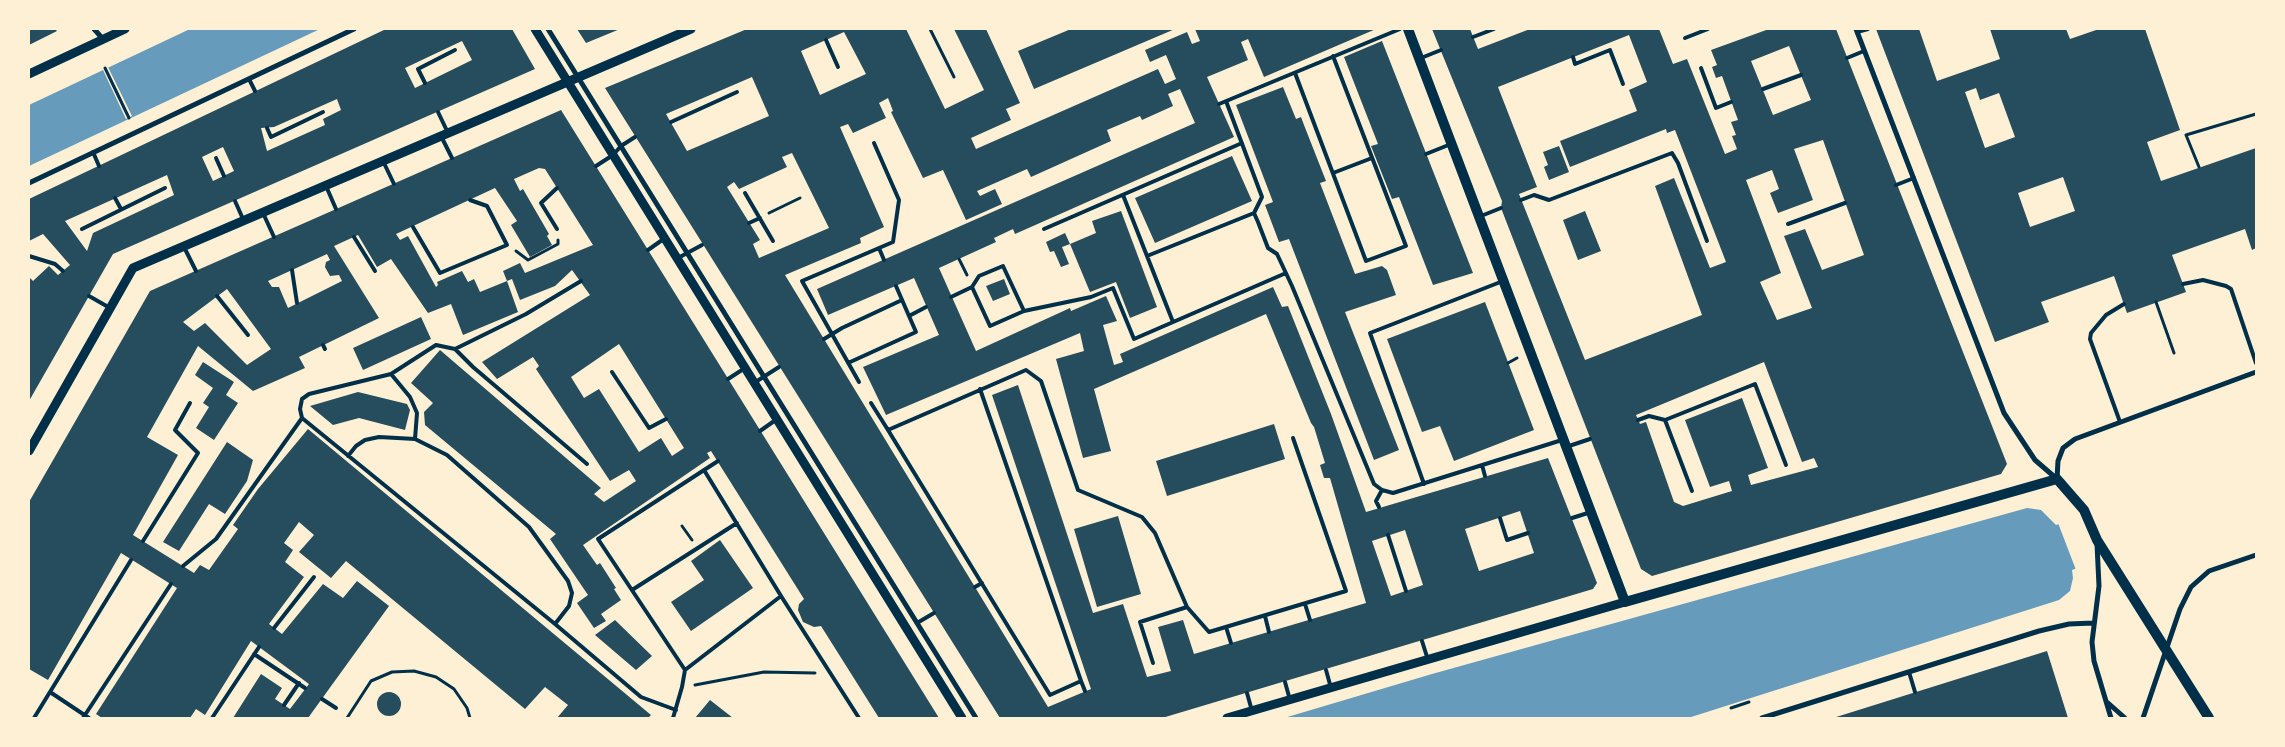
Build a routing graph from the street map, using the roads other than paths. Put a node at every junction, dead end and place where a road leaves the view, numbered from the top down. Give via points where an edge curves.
1 (94, 29) edge
2 (125, 29) edge
3 (354, 29) edge
4 (535, 29) edge
5 (548, 29) edge
6 (691, 29) edge
7 (1400, 29) edge
8 (1408, 29) edge
9 (1494, 29) edge
10 (1708, 29) edge
11 (1868, 29) edge
12 (1856, 31) edge
13 (1474, 37) dead end
14 (1686, 38) dead end
15 (103, 39) junction
16 (826, 40) dead end
17 (455, 50) dead end
18 (1441, 50) dead end
19 (1864, 51) junction
20 (1334, 56) junction
21 (1573, 57) dead end
22 (1847, 58) dead end
23 (1419, 59) junction
24 (838, 67) dead end
25 (1701, 68) dead end
26 (1295, 72) junction
27 (29, 74) edge
28 (1801, 75) dead end
29 (578, 77) junction
30 (249, 79) junction
31 (568, 82) junction
32 (425, 83) dead end
33 (1623, 84) dead end
34 (1763, 89) dead end
35 (255, 91) dead end
36 (736, 92) dead end
37 (1226, 101) junction
38 (1731, 102) dead end
39 (1219, 104) dead end
40 (323, 112) dead end
41 (438, 112) dead end
42 (670, 122) dead end
43 (267, 128) dead end
44 (444, 135) junction
45 (635, 137) dead end
46 (874, 143) dead end
47 (1242, 143) junction
48 (1452, 144) junction
49 (621, 146) junction
50 (93, 152) junction
51 (1426, 154) dead end
52 (613, 155) junction
53 (216, 158) dead end
54 (452, 158) dead end
55 (1372, 158) junction
56 (383, 161) junction
57 (99, 166) dead end
58 (596, 166) dead end
59 (1333, 173) junction
60 (224, 176) dead end
61 (1914, 178) junction
62 (29, 183) edge
63 (394, 184) dead end
64 (1896, 185) dead end
65 (326, 186) junction
66 (165, 188) dead end
67 (557, 188) dead end
68 (745, 193) dead end
69 (1123, 195) junction
70 (116, 198) dead end
71 (470, 200) dead end
72 (1521, 200) dead end
73 (235, 201) dead end
74 (1845, 204) dead end
75 (1501, 208) dead end
76 (121, 209) junction
77 (336, 209) dead end
78 (1254, 212) junction
79 (263, 213) junction
80 (1479, 217) junction
81 (760, 218) junction
82 (244, 221) junction
83 (749, 223) dead end
84 (1788, 224) dead end
85 (413, 226) dead end
86 (82, 229) dead end
87 (557, 229) road end
88 (1044, 229) dead end
89 (274, 237) dead end
90 (354, 238) dead end
91 (665, 238) junction
92 (773, 241) dead end
93 (1707, 241) dead end
94 (702, 244) dead end
95 (184, 247) junction
96 (879, 248) junction
97 (648, 250) dead end
98 (687, 253) junction
99 (29, 256) edge
100 (1146, 256) junction
101 (678, 258) junction
102 (884, 260) dead end
103 (292, 270) dead end
104 (63, 271) dead end
105 (196, 271) dead end
106 (375, 271) dead end
107 (1286, 273) junction
108 (580, 281) dead end
109 (1503, 282) junction
110 (2183, 284) dead end
111 (896, 286) dead end
112 (972, 287) junction
113 (89, 296) dead end
114 (218, 296) dead end
115 (951, 297) dead end
116 (902, 300) junction
117 (297, 303) dead end
118 (2124, 304) dead end
119 (110, 308) junction
120 (926, 308) dead end
121 (1024, 312) junction
122 (909, 316) junction
123 (1173, 322) junction
124 (248, 335) dead end
125 (832, 335) junction
126 (824, 339) dead end
127 (455, 349) junction
128 (848, 363) junction
129 (2256, 363) edge
130 (779, 367) dead end
131 (745, 368) junction
132 (612, 372) dead end
133 (2256, 372) edge
134 (391, 374) junction
135 (764, 377) junction
136 (728, 379) dead end
137 (754, 382) junction
138 (859, 382) dead end
139 (980, 389) junction
140 (190, 403) dead end
141 (871, 403) dead end
142 (302, 418) junction
143 (666, 419) dead end
144 (777, 419) junction
145 (1638, 420) dead end
146 (1665, 420) junction
147 (2120, 422) junction
148 (760, 430) dead end
149 (888, 430) junction
150 (1293, 438) dead end
151 (1590, 438) dead end
152 (415, 439) junction
153 (1565, 443) junction
154 (29, 451) edge
155 (348, 456) junction
156 (718, 461) dead end
157 (587, 464) dead end
158 (1482, 465) junction
159 (1786, 465) dead end
160 (704, 470) junction
161 (1485, 476) dead end
162 (2057, 479) junction
163 (1424, 484) junction
164 (1382, 490) junction
165 (1692, 491) dead end
166 (1379, 507) dead end
167 (1591, 512) junction
168 (1500, 518) dead end
169 (1572, 518) dead end
170 (737, 523) junction
171 (1528, 533) dead end
172 (1388, 535) dead end
173 (2097, 540) junction
174 (143, 541) dead end
175 (2256, 555) edge
176 (132, 560) dead end
177 (183, 566) dead end
178 (314, 577) dead end
179 (982, 583) junction
180 (171, 584) dead end
181 (975, 587) dead end
182 (632, 590) junction
183 (1406, 591) dead end
184 (781, 596) junction
185 (1625, 602) junction
186 (1305, 604) junction
187 (1187, 607) junction
188 (934, 613) dead end
189 (1265, 616) junction
190 (1310, 620) dead end
191 (2093, 622) junction
192 (917, 623) junction
193 (555, 624) junction
194 (1226, 627) junction
195 (274, 628) dead end
196 (1270, 632) dead end
197 (1422, 641) dead end
198 (1231, 644) dead end
199 (259, 647) dead end
200 (2166, 651) junction
201 (254, 654) junction
202 (1428, 660) junction
203 (1153, 663) dead end
204 (685, 670) junction
205 (1326, 670) dead end
206 (1909, 672) junction
207 (1081, 681) junction
208 (1285, 682) dead end
209 (299, 684) junction
210 (305, 688) dead end
211 (1331, 688) junction
212 (50, 692) junction
213 (1085, 692) dead end
214 (1915, 692) dead end
215 (1247, 693) dead end
216 (322, 699) dead end
217 (1290, 700) junction
218 (2106, 700) junction
219 (284, 704) dead end
220 (336, 708) dead end
221 (676, 710) junction
222 (1252, 711) junction
223 (86, 717) edge
224 (34, 718) edge
225 (212, 718) edge
226 (673, 718) edge
227 (859, 718) edge
228 (962, 718) edge
229 (976, 718) edge
230 (1227, 718) edge
231 (1762, 718) edge
232 (2111, 718) edge
233 (2125, 718) edge
234 (2143, 718) edge
235 (2208, 718) edge

1 - 15 street
2 - 15 street
3 - 30 street
4 - 31 street
5 - 29 street
6 - 29 street
7 - 20 lane
8 - 23 main road
9 - 13 lane
10 - 14 lane
11 - 12 lane
12 - 19 street
15 - 27 street
16 - 24 lane
17 - 32 lane via 418,69
18 - 23 lane
19 - 22 lane
19 - 61 street
20 - 26 lane
20 - 55 lane
21 - 33 lane via 1575,64 1610,50
23 - 48 main road
25 - 38 lane via 1716,108
26 - 37 lane
26 - 59 lane
28 - 34 lane
29 - 31 street
29 - 49 street
30 - 35 lane
30 - 50 street
31 - 44 street
31 - 52 street
36 - 42 lane
37 - 39 lane
37 - 47 lane
40 - 43 lane via 271,137
41 - 44 lane
44 - 54 lane
44 - 56 street
45 - 49 lane
46 - 96 lane via 899,200 893,242
47 - 69 lane
47 - 78 lane via 1262,197
48 - 51 lane
48 - 80 main road
49 - 52 lane
49 - 98 street
50 - 57 lane
50 - 62 street
52 - 58 lane
52 - 91 street
53 - 60 lane
55 - 59 lane
55 - 59 lane via 1406,246 1366,261
56 - 63 lane
56 - 65 street
61 - 64 lane
61 - 162 street via 2004,412 2035,460
65 - 77 lane
65 - 79 street
66 - 76 lane
67 - 87 lane via 541,202
68 - 81 lane
69 - 88 lane
69 - 100 lane
70 - 76 lane
71 - 85 lane via 487,206 507,245 440,273
72 - 93 lane via 1534,195 1549,200 1672,153
73 - 82 lane
74 - 84 lane
75 - 80 lane
76 - 86 lane
78 - 100 lane
78 - 107 lane via 1268,248 1277,254
79 - 82 street
79 - 89 lane
80 - 109 main road
81 - 83 lane
81 - 92 lane
82 - 95 street
90 - 106 lane
91 - 97 lane
91 - 101 street
94 - 98 lane
95 - 105 lane
95 - 119 street via 133,268
96 - 102 lane
96 - 125 lane via 802,281
98 - 101 lane
98 - 135 street
99 - 104 lane via 55,264
100 - 123 lane
101 - 131 street
103 - 117 lane
107 - 123 lane
107 - 164 lane via 1374,484
108 - 127 lane via 526,314
109 - 153 main road
109 - 163 lane via 1370,333
110 - 129 lane via 2203,280 2231,289
111 - 116 lane
112 - 115 lane
112 - 121 lane via 990,326
112 - 121 lane via 979,276 1003,266
113 - 119 lane
114 - 124 lane
116 - 122 lane
116 - 125 lane
118 - 147 lane via 2106,315 2090,339
119 - 154 street
120 - 122 lane
121 - 123 lane via 1091,297 1113,288 1134,338
122 - 128 lane via 916,332
125 - 126 lane
125 - 128 lane
127 - 134 lane via 436,345
127 - 157 lane
128 - 138 lane
130 - 135 lane
131 - 136 lane
131 - 137 street
132 - 143 lane via 649,428
133 - 147 street
134 - 142 lane via 309,394 302,399
134 - 152 lane via 410,397 417,413
135 - 137 lane
135 - 192 street
137 - 144 street
139 - 149 lane
139 - 187 lane via 1026,370 1041,381 1078,490 1142,517 1155,534
139 - 207 lane
140 - 174 lane via 175,430 198,453
141 - 149 lane
142 - 155 lane
142 - 177 lane via 216,539
144 - 148 lane
144 - 228 street
145 - 146 lane via 1649,416
146 - 159 lane via 1755,384
146 - 165 lane
147 - 162 street via 2075,439 2063,448
149 - 179 lane
150 - 186 lane via 1346,591
151 - 153 lane
152 - 155 lane via 379,437 365,440
152 - 193 lane via 447,455 529,527 568,581 572,593 569,606
153 - 158 lane
153 - 167 main road
155 - 193 lane
156 - 160 lane
158 - 161 lane
158 - 163 lane
160 - 170 lane
160 - 182 lane via 598,539
162 - 173 main road via 2086,513
162 - 185 main road
163 - 164 lane via 1393,493
164 - 166 lane via 1376,501
167 - 169 lane
167 - 185 main road
168 - 171 lane via 1507,540
170 - 182 lane
170 - 184 lane
172 - 183 lane
173 - 191 street via 2099,586
173 - 200 main road
175 - 200 street via 2210,571 2191,588 2180,608
176 - 212 lane
178 - 195 lane
179 - 181 lane
179 - 207 lane via 1050,696
180 - 223 lane
182 - 204 lane
184 - 204 lane
184 - 227 lane
185 - 202 street
186 - 189 lane
186 - 190 lane
187 - 194 lane via 1209,632
187 - 203 lane via 1140,622
188 - 192 lane
189 - 194 lane
189 - 196 lane
191 - 206 street via 2051,628
191 - 218 street via 2094,661
192 - 229 street
193 - 221 lane via 641,697
194 - 198 lane
197 - 202 lane
199 - 201 lane
200 - 234 street
200 - 235 main road
201 - 209 lane
201 - 225 lane
202 - 211 street
204 - 221 lane
205 - 211 lane
206 - 214 lane
206 - 231 street
207 - 213 lane
208 - 217 lane
209 - 210 lane
209 - 219 lane
211 - 217 street
212 - 223 lane
212 - 224 lane
215 - 222 lane
216 - 220 lane
217 - 222 street
218 - 232 street
218 - 233 street
221 - 226 lane
222 - 230 street

